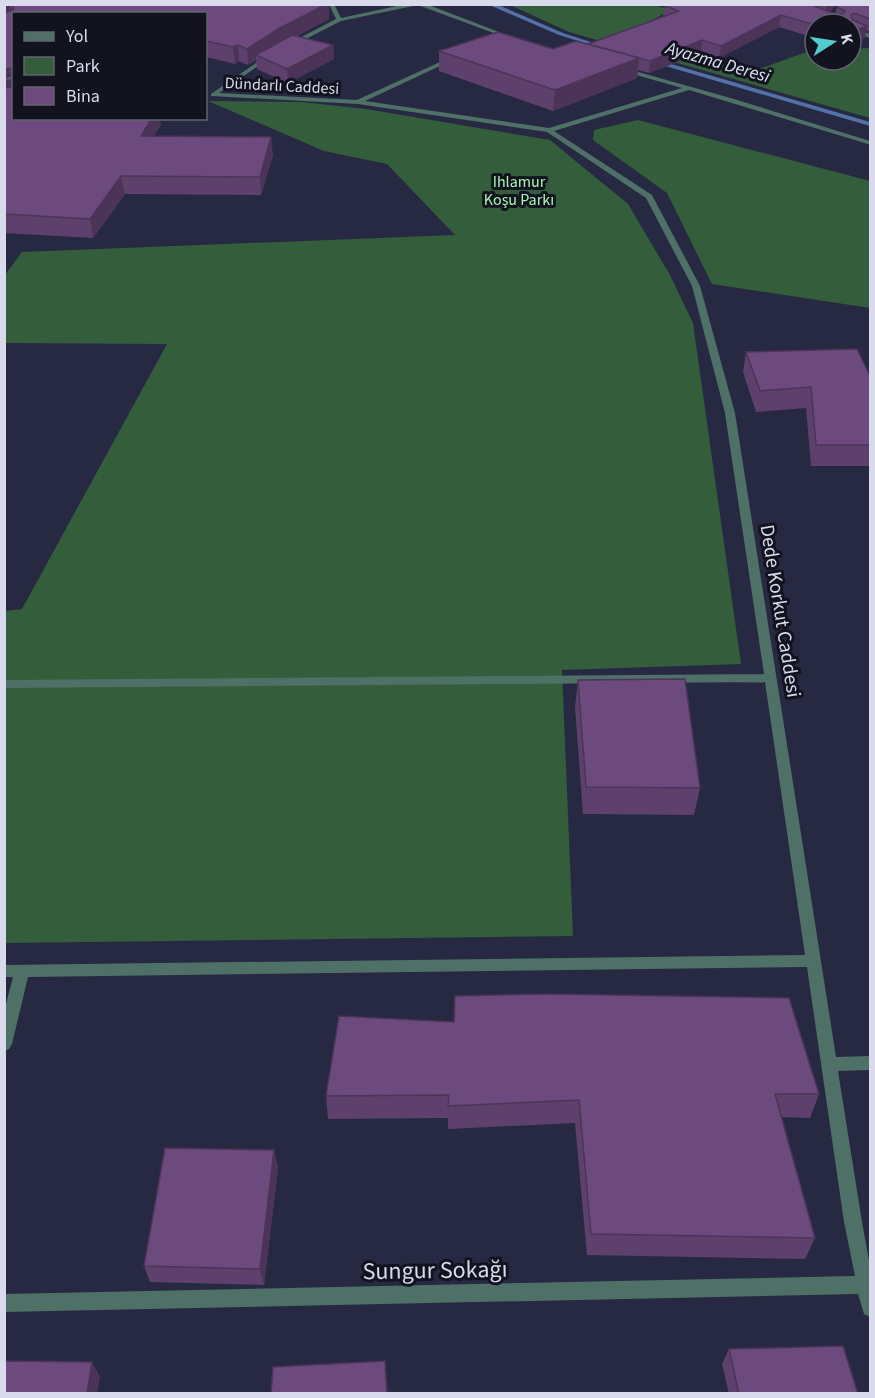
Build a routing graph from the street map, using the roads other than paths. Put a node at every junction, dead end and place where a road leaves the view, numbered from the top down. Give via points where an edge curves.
1 (331, 4) edge
2 (418, 4) edge
3 (339, 20) junction
4 (504, 35) junction
5 (513, 38) edge
6 (487, 42) edge
7 (283, 49) edge
8 (466, 52) edge
9 (274, 53) edge
10 (610, 67) edge
11 (689, 88) junction
12 (213, 95) junction
13 (207, 96) edge
14 (358, 102) junction
15 (549, 130) junction
16 (870, 143) edge
17 (771, 678) junction
18 (4, 684) edge
19 (813, 961) junction
20 (4, 971) edge
21 (22, 971) junction
22 (4, 1044) edge
23 (870, 1063) edge
24 (829, 1064) junction
25 (866, 1285) junction
26 (4, 1303) edge
27 (870, 1308) edge

1 - 3 street
2 - 3 street
2 - 4 street
3 - 7 street
4 - 5 street
4 - 6 street
8 - 14 street
9 - 12 street
10 - 11 street
11 - 15 street
11 - 16 street
12 - 13 street, Dündarlı Caddesi
12 - 14 street, Dündarlı Caddesi
14 - 15 street, Dündarlı Caddesi
15 - 17 street, Dede Korkut Caddesi via 649,197 696,286 730,413
17 - 18 street
17 - 19 street, Dede Korkut Caddesi
19 - 21 street
19 - 24 street, Dede Korkut Caddesi
20 - 21 street
21 - 22 street
23 - 24 street
24 - 25 street, Dede Korkut Caddesi
25 - 26 street, Sungur Sokağı
25 - 27 street, Dede Korkut Caddesi

